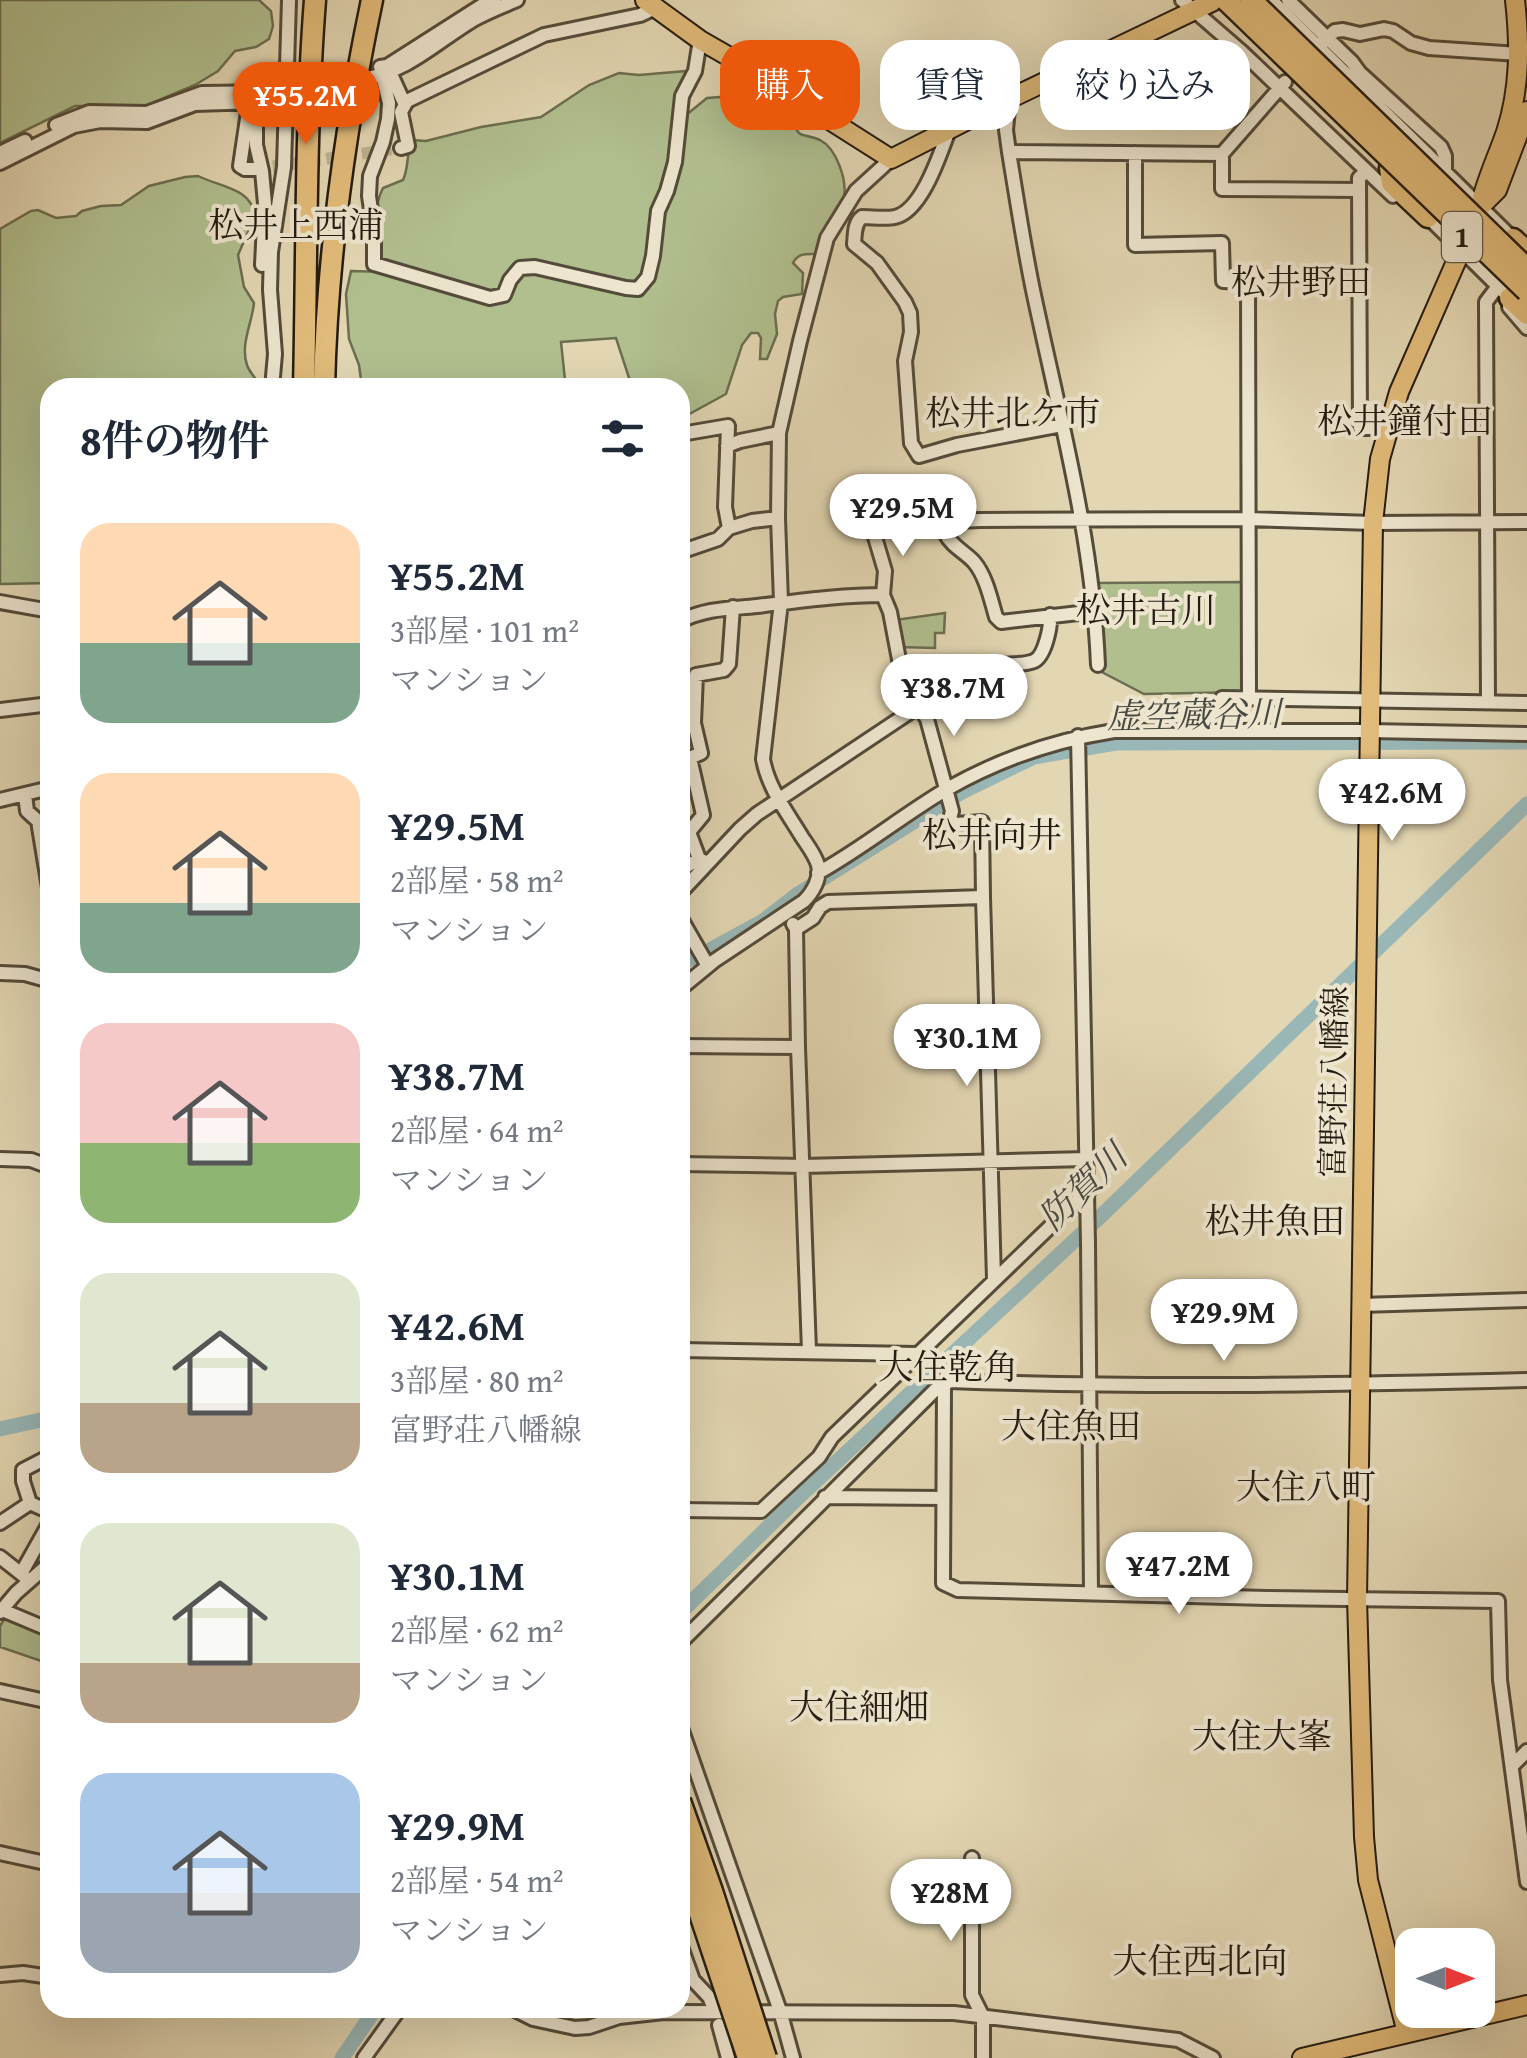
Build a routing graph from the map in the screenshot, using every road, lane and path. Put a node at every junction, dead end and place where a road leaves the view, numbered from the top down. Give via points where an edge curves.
1 (289, 0) edge
2 (316, 0) edge
3 (372, 0) edge
4 (494, 0) edge
5 (517, 0) edge
6 (1216, 0) edge
7 (1226, 0) edge
8 (1250, 0) edge
9 (1515, 0) edge
10 (646, 2) edge
11 (1274, 2) edge
12 (1188, 6) edge
13 (1264, 37) junction
14 (700, 40) junction
15 (1324, 41) junction
16 (1519, 54) junction
17 (386, 74) junction
18 (1282, 86) junction
19 (1020, 93) edge
20 (252, 102) junction
21 (405, 104) junction
22 (1527, 111) edge
23 (949, 130) joint
24 (1006, 130) edge
25 (402, 148) dead end
26 (1009, 152) junction
27 (0, 153) edge
28 (1135, 153) junction
29 (1222, 154) junction
30 (891, 159) junction
31 (0, 163) edge
32 (255, 169) dead end
33 (1366, 171) junction
34 (1393, 171) junction
35 (1445, 171) junction
36 (1359, 190) junction
37 (1480, 207) junction
38 (1428, 217) junction
39 (1522, 245) edge
40 (1461, 250) junction
41 (1527, 260) edge
42 (1527, 268) edge
43 (270, 290) junction
44 (1516, 294) edge
45 (1527, 314) edge
46 (1527, 328) edge
47 (272, 378) edge
48 (304, 378) edge
49 (324, 378) edge
50 (1062, 425) junction
51 (1387, 428) junction
52 (690, 432) edge
53 (780, 433) junction
54 (727, 446) junction
55 (778, 518) junction
56 (1081, 519) junction
57 (1249, 519) junction
58 (1373, 522) junction
59 (1488, 522) junction
60 (1527, 522) edge
61 (872, 527) dead end
62 (729, 528) junction
63 (690, 549) edge
64 (883, 594) junction
65 (0, 602) edge
66 (781, 602) junction
67 (734, 607) junction
68 (40, 609) edge
69 (1096, 611) junction
70 (1050, 615) junction
71 (690, 616) edge
72 (1098, 665) dead end
73 (906, 677) junction
74 (1222, 698) dead end
75 (1250, 698) junction
76 (1370, 700) junction
77 (1488, 701) junction
78 (1527, 703) edge
79 (40, 705) edge
80 (920, 706) junction
81 (0, 710) edge
82 (1527, 734) edge
83 (1078, 736) junction
84 (1370, 737) junction
85 (690, 758) edge
86 (690, 758) edge
87 (40, 790) edge
88 (947, 790) junction
89 (25, 794) junction
90 (0, 800) edge
91 (778, 800) junction
92 (690, 831) edge
93 (40, 833) edge
94 (690, 834) edge
95 (704, 861) junction
96 (690, 866) edge
97 (690, 880) edge
98 (816, 880) junction
99 (983, 897) junction
100 (786, 914) junction
101 (796, 928) junction
102 (690, 934) edge
103 (708, 966) junction
104 (0, 973) edge
105 (40, 978) edge
106 (690, 981) edge
107 (690, 1046) edge
108 (798, 1047) junction
109 (0, 1159) edge
110 (1087, 1159) junction
111 (990, 1161) junction
112 (40, 1163) edge
113 (690, 1164) edge
114 (803, 1166) junction
115 (1088, 1193) junction
116 (994, 1280) junction
117 (1527, 1300) edge
118 (1360, 1304) junction
119 (690, 1350) edge
120 (809, 1350) junction
121 (918, 1354) junction
122 (1527, 1380) edge
123 (946, 1381) junction
124 (1359, 1385) junction
125 (1090, 1386) junction
126 (40, 1461) edge
127 (825, 1497) junction
128 (942, 1498) junction
129 (30, 1503) junction
130 (40, 1508) edge
131 (690, 1510) edge
132 (0, 1524) edge
133 (40, 1544) edge
134 (0, 1558) edge
135 (40, 1569) edge
136 (25, 1577) junction
137 (1092, 1593) junction
138 (1357, 1598) junction
139 (1, 1610) edge
140 (40, 1626) edge
141 (690, 1633) edge
142 (0, 1691) edge
143 (40, 1700) edge
144 (1527, 1751) edge
145 (690, 1754) edge
146 (1512, 1766) junction
147 (690, 1829) edge
148 (0, 1853) edge
149 (972, 1858) dead end
150 (40, 1862) edge
151 (1527, 1882) edge
152 (690, 1884) edge
153 (690, 1972) edge
154 (0, 1975) edge
155 (40, 1976) edge
156 (1527, 2005) edge
157 (780, 2011) junction
158 (690, 2015) edge
159 (393, 2018) edge
160 (531, 2018) edge
161 (619, 2018) edge
162 (716, 2018) junction
163 (983, 2018) junction
164 (1406, 2033) junction
165 (1312, 2057) edge
166 (364, 2058) edge
167 (728, 2058) edge
168 (748, 2058) edge
169 (766, 2058) edge
170 (794, 2058) edge
171 (982, 2058) edge
172 (1213, 2058) edge

1 - 43 street via 284,167
2 - 48 highway
3 - 49 highway via 336,204
4 - 17 street via 363,75
5 - 17 street
6 - 12 main road
6 - 13 highway, bridge
6 - 34 highway, 1, bridge
7 - 13 highway, bridge
8 - 42 highway, bridge
9 - 16 main road, 富野荘八幡線
10 - 14 main road
10 - 21 street via 640,15 544,35
11 - 15 street
11 - 35 street
11 - 41 highway, 1, bridge
12 - 18 street
12 - 19 main road
13 - 44 highway, bridge
14 - 17 street via 682,96 675,162 658,211 648,277 638,289 536,267 520,268 504,295 490,298 374,264 368,196 388,119
14 - 30 main road
15 - 16 street via 1336,31 1384,29 1429,48
15 - 35 street via 1441,147
16 - 37 main road, 富野荘八幡線 via 1512,109
17 - 21 street
18 - 29 street
18 - 33 street
20 - 27 street via 283,93 202,93 147,113 89,112
20 - 31 street via 195,104 147,122 74,126
20 - 32 street via 240,166
20 - 43 street via 265,204 261,289
21 - 25 street via 408,146
22 - 37 main road, 富野荘八幡線 via 1497,190
23 - 30 main road
23 - 50 street via 914,205 896,217 862,217 855,231 854,244 878,262 910,313 911,443 919,456
24 - 26 street
26 - 28 street
26 - 50 street
28 - 29 street
28 - 57 street via 1135,245 1222,243 1222,281 1248,282
29 - 36 street via 1222,188
30 - 53 street via 856,192 827,238
33 - 36 street
33 - 38 street
34 - 38 highway via 1392,183
34 - 44 highway, 1, bridge
35 - 37 street
36 - 51 street via 1360,428
37 - 39 street
37 - 40 main road, 富野荘八幡線
38 - 40 street
40 - 44 street
40 - 51 main road, 富野荘八幡線
43 - 47 street
44 - 45 highway
44 - 46 street via 1510,308
44 - 59 street via 1486,302
50 - 56 street
51 - 58 main road, 富野荘八幡線
52 - 54 street via 728,426
53 - 54 street
53 - 55 street
54 - 62 street
55 - 62 street
55 - 66 street
56 - 57 street
56 - 69 street
56 - 70 street via 959,521 945,533 974,562 1001,622
57 - 58 street
57 - 75 street
58 - 59 street
58 - 76 main road, 富野荘八幡線
59 - 60 street
59 - 77 street
61 - 64 street via 886,572
62 - 63 street
64 - 66 street
64 - 73 street
65 - 68 street
66 - 67 street
66 - 91 street via 764,759
67 - 71 street
67 - 85 street via 729,664 696,674 700,753
69 - 70 street
69 - 72 street
70 - 73 street via 1048,635 1032,662 1000,665 996,672
73 - 80 street
74 - 75 street
75 - 76 street
76 - 77 street
76 - 84 main road, 富野荘八幡線
77 - 78 street
79 - 81 street
80 - 88 street
80 - 91 street
82 - 84 street
83 - 84 street via 1114,731
83 - 88 street
83 - 110 street
84 - 118 main road, 富野荘八幡線
86 - 92 street via 703,815
87 - 89 street
88 - 98 street
88 - 99 street via 952,822 982,822
89 - 90 street
89 - 93 street
91 - 95 street
91 - 98 street via 812,852
94 - 95 street
95 - 96 street
95 - 97 street
98 - 100 street via 804,902
99 - 101 street via 828,902
99 - 111 street
100 - 101 street
100 - 103 street
101 - 108 street
102 - 103 street
103 - 106 street
104 - 105 street
107 - 108 street
108 - 114 street
109 - 112 street
110 - 111 street
110 - 115 street
111 - 114 street
111 - 116 street
113 - 114 street
114 - 120 street
115 - 116 street
115 - 125 street
116 - 121 street
117 - 118 street
118 - 124 main road, 富野荘八幡線
119 - 120 street
120 - 121 street
121 - 131 street via 760,1511
122 - 124 street
123 - 125 street
123 - 127 street
123 - 128 street
124 - 125 street
124 - 138 main road, 富野荘八幡線
125 - 137 street
126 - 129 street via 23,1470
127 - 128 street
127 - 141 street
128 - 137 street via 943,1583 958,1590
129 - 130 street
129 - 132 street
133 - 136 street
134 - 136 street
135 - 136 street
136 - 139 street
137 - 138 street
138 - 146 street via 1498,1601
138 - 164 main road, 富野荘八幡線 via 1368,1880
139 - 140 street
142 - 143 street
144 - 146 street
145 - 157 street
146 - 151 street
147 - 169 highway, bridge
148 - 150 street
149 - 163 street via 972,1996
152 - 168 highway, bridge
153 - 162 street
154 - 155 street
156 - 164 main road
157 - 162 street
157 - 163 street
157 - 170 street
158 - 162 street
159 - 166 street
160 - 161 street via 575,2028
162 - 167 street
163 - 171 street
163 - 172 street via 1178,2040
164 - 165 main road

